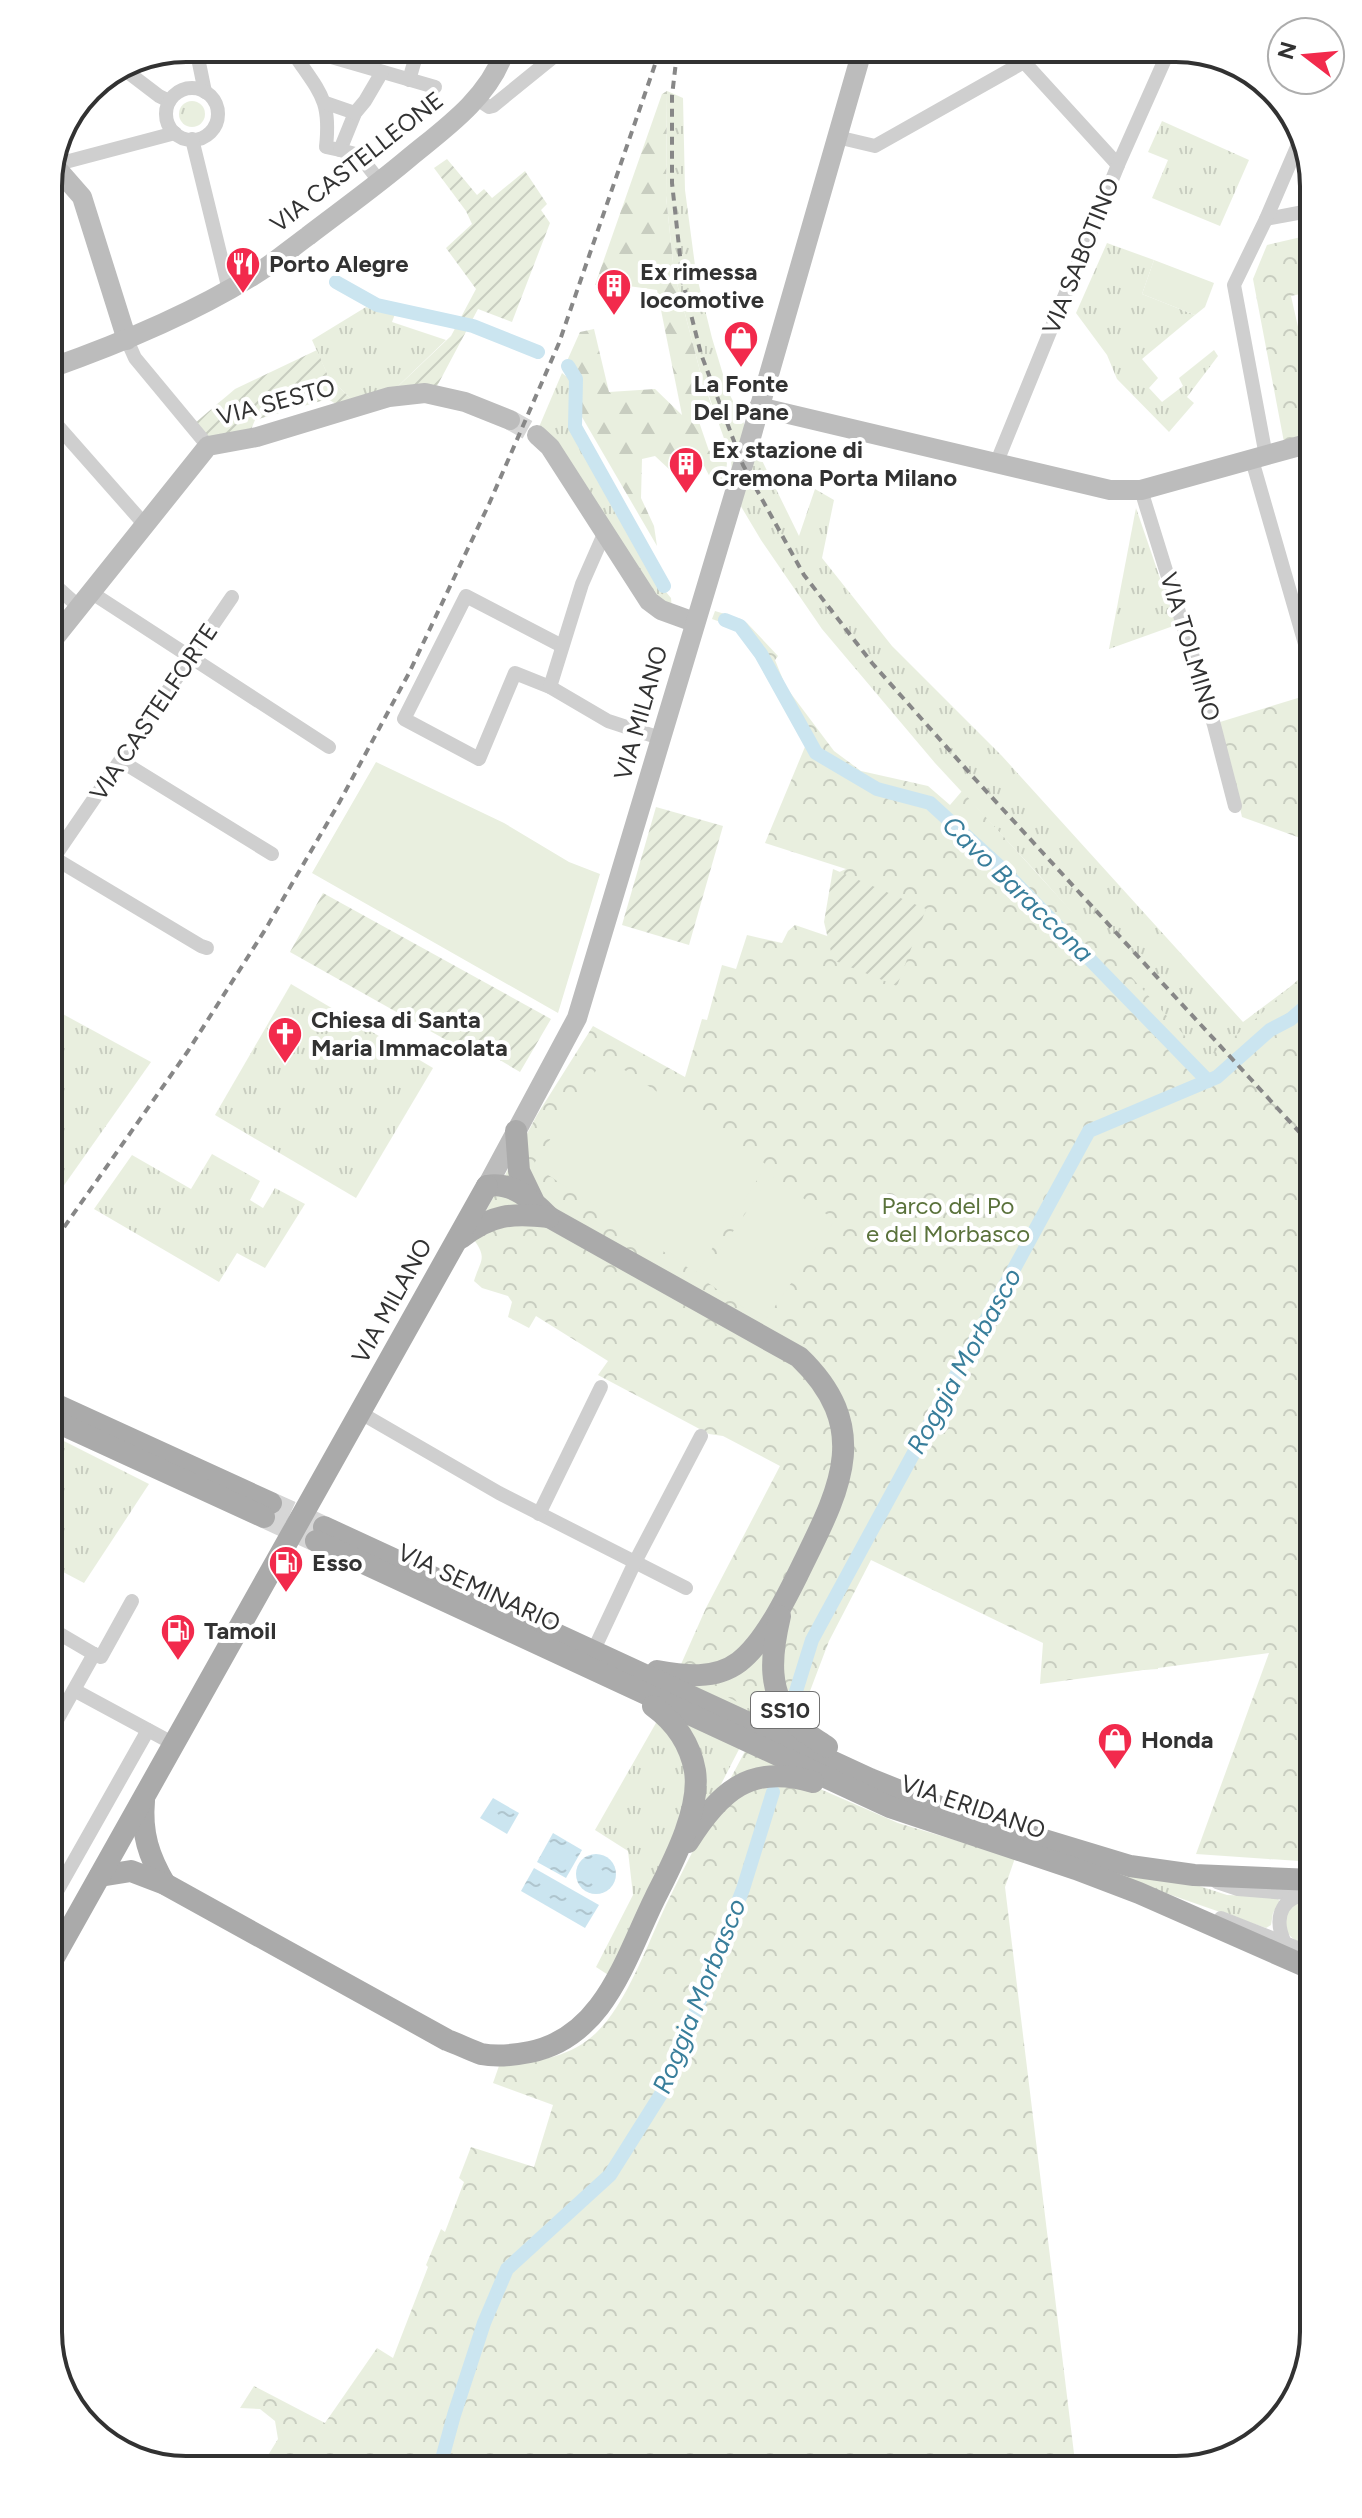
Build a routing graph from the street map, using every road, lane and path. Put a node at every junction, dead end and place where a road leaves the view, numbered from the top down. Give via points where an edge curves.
1 (199, 62) edge
2 (299, 62) edge
3 (349, 62) edge
4 (414, 62) edge
5 (494, 62) edge
6 (547, 62) edge
7 (859, 62) edge
8 (1010, 62) edge
9 (1030, 62) edge
10 (1164, 62) edge
11 (382, 72) junction
12 (131, 75) edge
13 (409, 80) junction
14 (435, 87) dead end
15 (205, 92) junction
16 (477, 99) junction
17 (169, 101) junction
18 (326, 103) junction
19 (355, 113) junction
20 (175, 133) junction
21 (837, 137) junction
22 (192, 139) junction
23 (340, 150) junction
24 (1295, 152) edge
25 (64, 162) edge
26 (1118, 165) junction
27 (62, 175) edge
28 (380, 182) junction
29 (1300, 213) edge
30 (1266, 219) junction
31 (229, 290) junction
32 (127, 340) junction
33 (62, 364) edge
34 (759, 407) junction
35 (510, 420) tunnel mouth
36 (62, 431) edge
37 (537, 435) tunnel mouth
38 (208, 446) junction
39 (1300, 446) edge
40 (1259, 458) junction
41 (996, 464) junction
42 (1141, 490) junction
43 (145, 525) junction
44 (604, 534) junction
45 (62, 587) edge
46 (232, 597) dead end
47 (86, 600) junction
48 (1300, 619) edge
49 (694, 622) junction
50 (62, 629) edge
51 (562, 646) junction
52 (190, 658) junction
53 (550, 687) junction
54 (660, 738) junction
55 (329, 747) dead end
56 (121, 761) junction
57 (1235, 806) dead end
58 (62, 843) edge
59 (272, 854) dead end
60 (62, 867) edge
61 (207, 948) dead end
62 (516, 1131) junction
63 (487, 1186) junction
64 (536, 1211) junction
65 (455, 1243) junction
66 (601, 1387) dead end
67 (62, 1408) edge
68 (359, 1412) junction
69 (62, 1424) edge
70 (701, 1436) dead end
71 (539, 1514) junction
72 (320, 1534) tunnel mouth
73 (635, 1562) junction
74 (686, 1588) dead end
75 (132, 1601) dead end
76 (784, 1603) junction
77 (62, 1635) edge
78 (597, 1643) dead end
79 (94, 1654) junction
80 (624, 1674) junction
81 (74, 1690) junction
82 (62, 1711) edge
83 (148, 1730) junction
84 (174, 1744) junction
85 (870, 1779) junction
86 (145, 1796) junction
87 (890, 1807) junction
88 (114, 1850) junction
89 (141, 1865) junction
90 (100, 1876) junction
91 (62, 1882) edge
92 (662, 1883) junction
93 (1300, 1889) edge
94 (1300, 1895) edge
95 (1170, 1907) junction
96 (62, 1915) edge
97 (74, 1922) junction
98 (62, 1943) edge
99 (1285, 1943) junction
100 (1300, 1949) edge
101 (1300, 1964) edge

1 - 15 street
2 - 18 street
3 - 11 street
4 - 13 street
5 - 16 main road, VIA CASTELLEONE
6 - 16 street via 493,106
7 - 21 main road, VIA MILANO
8 - 21 street via 875,146
9 - 26 street
10 - 26 street, VIA SABOTINO
11 - 13 street
11 - 19 street
12 - 17 street
13 - 14 street
15 - 17 street via 188,88
15 - 22 street via 216,104 216,124 207,135
16 - 28 main road, VIA CASTELLEONE
17 - 20 street via 168,124
18 - 19 street
18 - 23 street via 326,147
19 - 23 street
20 - 22 street
20 - 25 street
21 - 34 main road, VIA MILANO
22 - 31 street
23 - 28 street via 359,155
24 - 30 street
26 - 41 street, VIA SABOTINO
27 - 32 main road via 82,197
28 - 31 main road, VIA CASTELLEONE
29 - 30 street
30 - 40 street via 1234,285
31 - 32 main road, VIA CASTELLEONE
32 - 33 main road, VIA CASTELLEONE
32 - 38 street via 135,358
34 - 41 main road
34 - 49 main road, VIA MILANO
35 - 38 main road, VIA SESTO via 425,393 389,397 257,437
36 - 43 street
37 - 44 main road via 550,447
38 - 43 main road, VIA SESTO
39 - 40 main road
40 - 42 main road
40 - 48 street
41 - 42 main road via 1110,490
42 - 57 street, VIA TOLMINO
43 - 47 main road, VIA SESTO
44 - 49 main road via 649,601
44 - 51 street
45 - 47 street
46 - 52 street, VIA CASTELFORTE
47 - 50 main road, VIA SESTO
47 - 52 street
49 - 54 main road, VIA MILANO
51 - 53 street
51 - 53 street via 466,596 404,719 479,759 515,673
52 - 55 street
52 - 56 street, VIA CASTELFORTE
53 - 54 street via 608,721
54 - 62 main road, VIA MILANO via 577,1018
56 - 58 street, VIA CASTELFORTE
56 - 59 street
60 - 61 street
62 - 63 main road, VIA MILANO
62 - 64 main road via 519,1171
63 - 64 main road via 509,1186
63 - 65 main road, VIA MILANO
64 - 65 main road via 492,1218
64 - 76 main road via 799,1357 829,1393 842,1431 843,1461 835,1498
65 - 68 main road, VIA MILANO
66 - 71 street
67 - 69 main road via 268,1510
68 - 71 street
68 - 84 main road, VIA MILANO
70 - 73 street
71 - 73 street
72 - 80 main road, VIA SEMINARIO
73 - 74 street
73 - 78 street
75 - 79 street via 101,1657
76 - 80 main road via 754,1646 721,1671
76 - 85 main road, SS10 via 771,1657 784,1709 797,1725
77 - 79 street
79 - 81 street
80 - 85 main road, VIA ERIDANO
80 - 87 main road, VIA ERIDANO
80 - 92 main road via 674,1724 695,1771 691,1811
81 - 82 street
81 - 83 street
83 - 84 street
83 - 91 street
84 - 86 main road, VIA MILANO
85 - 93 main road, VIA ERIDANO via 955,1813 1130,1866
86 - 88 main road, VIA MILANO
86 - 89 main road
87 - 92 main road via 797,1777 752,1779 716,1803
87 - 95 main road, VIA ERIDANO via 1076,1869
88 - 89 main road via 136,1850
88 - 90 main road, VIA MILANO
89 - 90 main road
89 - 92 main road via 165,1884 447,2040 482,2054 547,2049 580,2029 604,2004
90 - 97 main road, VIA MILANO
94 - 99 street via 1287,1903 1280,1916
95 - 99 street via 1205,1913
95 - 101 main road, VIA ERIDANO
96 - 97 street
97 - 98 main road, VIA MILANO
99 - 100 street

